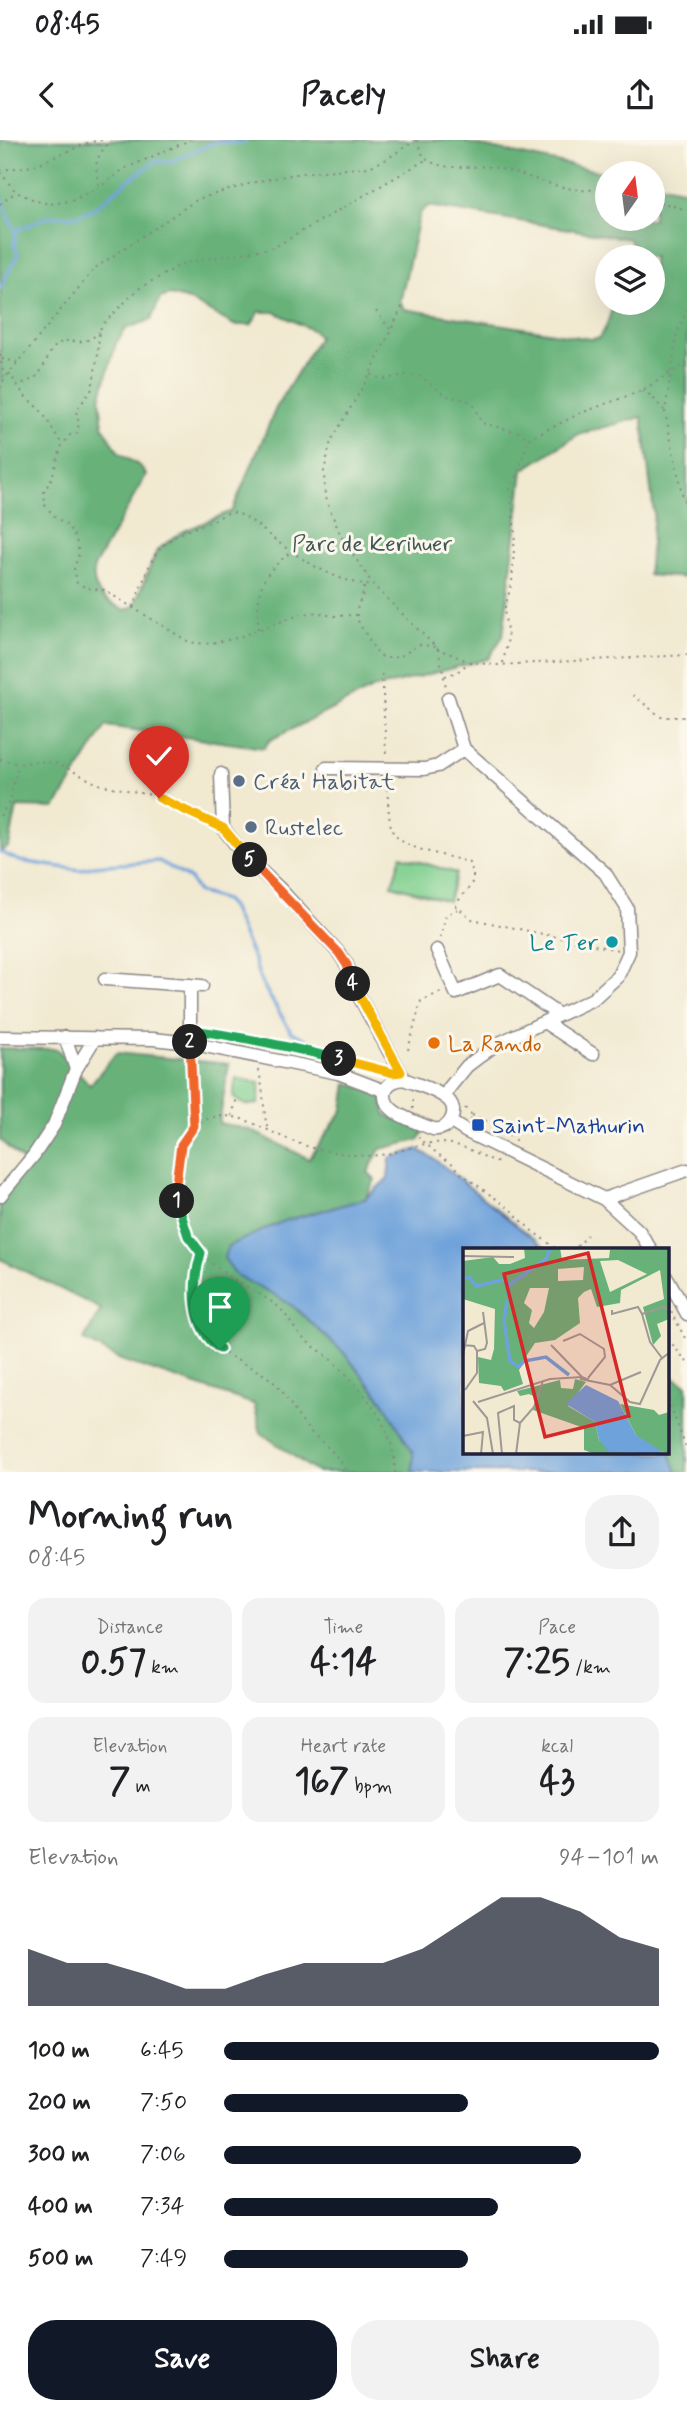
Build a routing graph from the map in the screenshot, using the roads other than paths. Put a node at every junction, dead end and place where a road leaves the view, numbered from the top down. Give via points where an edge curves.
1 (448, 698) dead end
2 (464, 748) junction
3 (326, 768) dead end
4 (221, 774) dead end
5 (437, 950) road end
6 (105, 979) dead end
7 (559, 1015) junction
8 (544, 1022) junction
9 (0, 1037) edge
10 (65, 1037) junction
11 (190, 1037) junction
12 (95, 1038) junction
13 (593, 1054) dead end
14 (76, 1069) junction
15 (402, 1076) junction
16 (385, 1091) junction
17 (445, 1097) junction
18 (451, 1122) junction
19 (687, 1170) edge
20 (0, 1196) edge
21 (604, 1199) junction
22 (650, 1248) edge
23 (670, 1283) edge
24 (687, 1314) edge

1 - 2 street
2 - 3 street via 438,766 424,769
2 - 7 street via 605,873 627,908 629,952 618,976 593,999
4 - 15 street via 223,828 339,953
5 - 7 street via 456,993 500,975
6 - 11 street via 190,985
7 - 8 street
8 - 13 street
8 - 17 street via 495,1045 467,1066
9 - 10 street
10 - 12 street
10 - 14 street
11 - 12 street
11 - 16 street via 338,1073
12 - 14 street
14 - 20 street via 54,1125
15 - 16 street
15 - 17 street
16 - 18 street via 390,1110 438,1130
17 - 18 street via 453,1109
18 - 21 street
19 - 21 street
21 - 22 street via 639,1231
23 - 24 street

